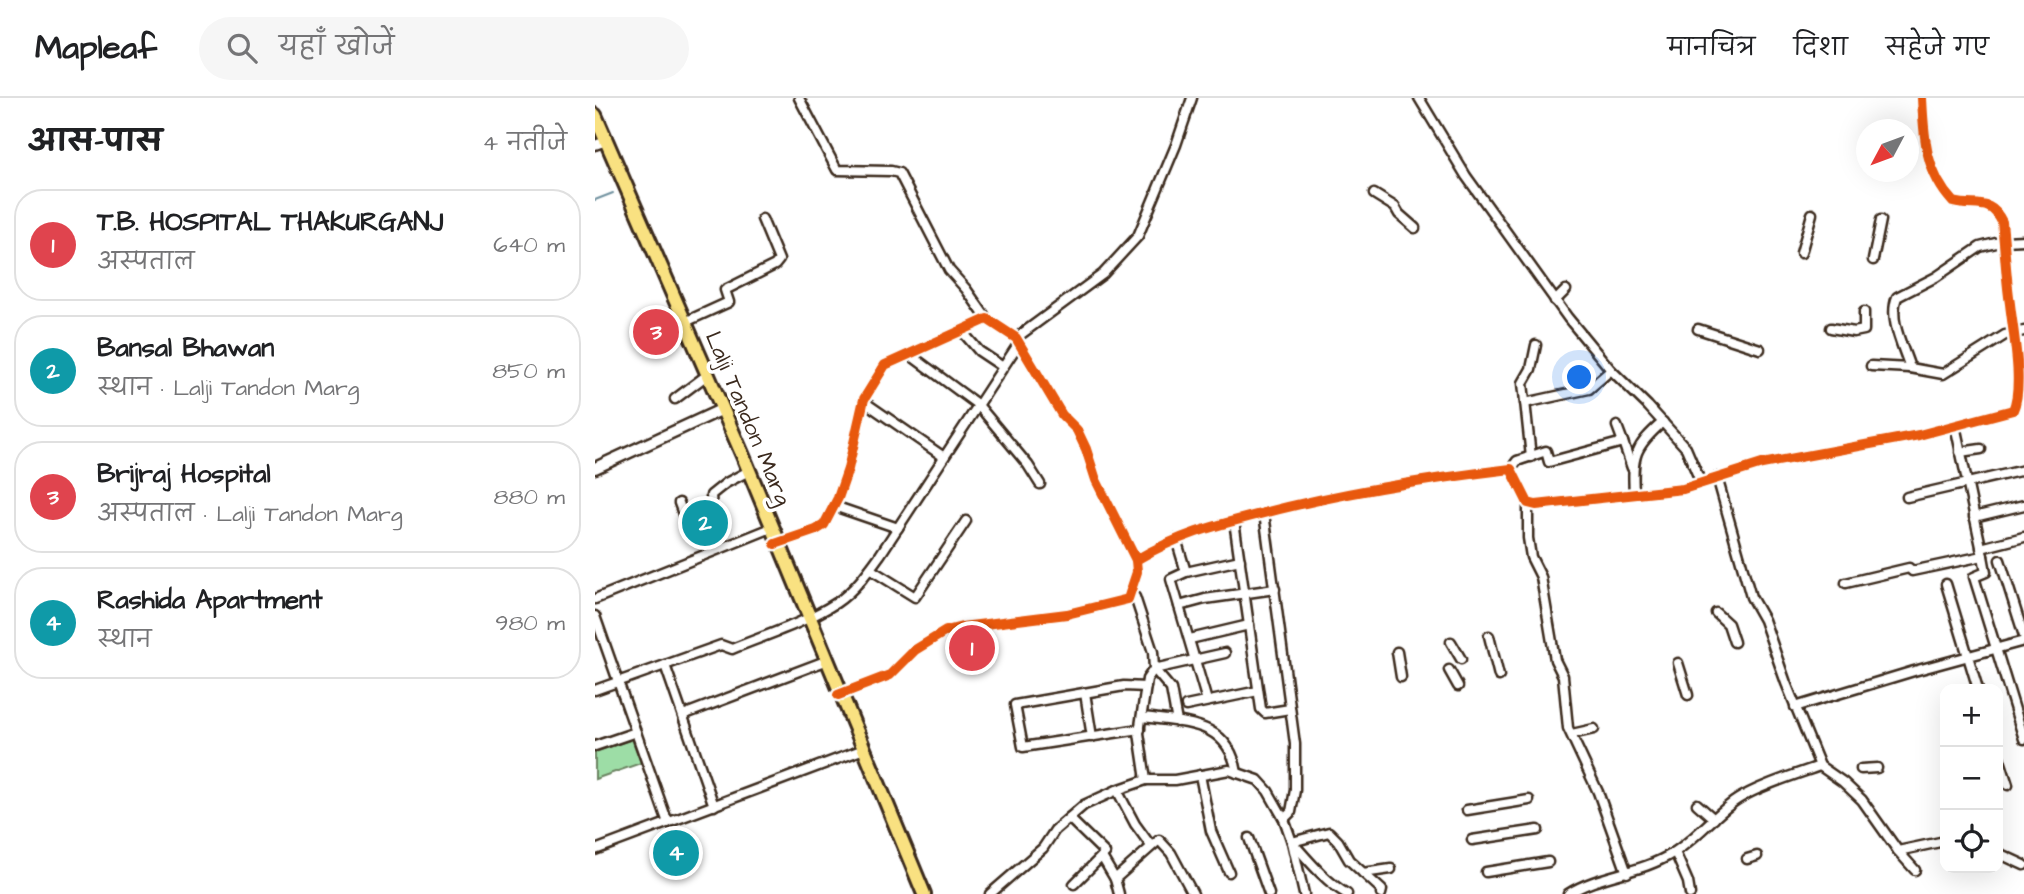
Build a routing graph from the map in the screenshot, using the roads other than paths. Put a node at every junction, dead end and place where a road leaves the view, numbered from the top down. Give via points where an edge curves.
1 (799, 98) edge
2 (1192, 98) edge
3 (1419, 98) edge
4 (1921, 98) edge
5 (595, 116) edge
6 (599, 140) edge
7 (1374, 194) dead end
8 (1812, 214) dead end
9 (762, 219) dead end
10 (1881, 220) dead end
11 (1415, 228) dead end
12 (2024, 240) edge
13 (2004, 241) junction
14 (1801, 253) dead end
15 (652, 255) junction
16 (1873, 260) dead end
17 (1566, 290) dead end
18 (1555, 301) junction
19 (1864, 312) dead end
20 (987, 319) junction
21 (685, 322) junction
22 (1831, 328) dead end
23 (1698, 329) dead end
24 (961, 330) junction
25 (2024, 331) edge
26 (2015, 333) junction
27 (1017, 341) junction
28 (1536, 345) dead end
29 (1760, 349) dead end
30 (909, 354) junction
31 (1871, 366) dead end
32 (1003, 368) junction
33 (1910, 368) junction
34 (1611, 370) junction
35 (703, 378) junction
36 (675, 399) dead end
37 (863, 401) junction
38 (1525, 403) junction
39 (978, 405) junction
40 (720, 410) junction
41 (1663, 422) junction
42 (1955, 425) junction
43 (1617, 426) dead end
44 (1623, 442) junction
45 (1981, 449) dead end
46 (1960, 453) junction
47 (944, 457) junction
48 (1531, 457) junction
49 (595, 468) edge
50 (1511, 469) junction
51 (2024, 470) edge
52 (1633, 471) junction
53 (745, 473) junction
54 (1717, 477) junction
55 (1701, 483) junction
56 (1967, 483) junction
57 (1039, 484) dead end
58 (1635, 494) junction
59 (1907, 497) dead end
60 (678, 503) dead end
61 (1532, 504) junction
62 (2024, 505) edge
63 (834, 506) junction
64 (1264, 513) junction
65 (1974, 517) junction
66 (965, 521) dead end
67 (1234, 521) junction
68 (686, 522) junction
69 (898, 528) junction
70 (769, 529) junction
71 (690, 533) dead end
72 (2024, 537) edge
73 (1175, 538) junction
74 (777, 544) junction
75 (1982, 552) junction
76 (1136, 560) junction
77 (1240, 560) junction
78 (2000, 560) dead end
79 (870, 569) junction
80 (1187, 572) junction
81 (1846, 583) dead end
82 (1946, 584) dead end
83 (1275, 589) junction
84 (1131, 593) junction
85 (1244, 593) junction
86 (595, 599) edge
87 (1179, 606) junction
88 (1716, 613) dead end
89 (595, 616) edge
90 (808, 617) junction
91 (1249, 625) junction
92 (1489, 636) dead end
93 (2024, 636) edge
94 (1190, 639) junction
95 (2024, 641) edge
96 (1451, 642) dead end
97 (1734, 642) dead end
98 (1997, 649) junction
99 (1397, 652) dead end
100 (1225, 653) dead end
101 (1968, 656) junction
102 (1461, 659) dead end
103 (1196, 660) junction
104 (825, 661) junction
105 (1678, 663) dead end
106 (665, 665) junction
107 (1154, 669) junction
108 (1449, 670) dead end
109 (1499, 676) dead end
110 (1401, 677) dead end
111 (618, 682) junction
112 (1976, 684) edge
113 (1458, 686) dead end
114 (1146, 687) junction
115 (595, 690) edge
116 (1258, 691) junction
117 (1085, 693) junction
118 (840, 695) junction
119 (1688, 695) dead end
120 (1207, 701) junction
121 (1186, 706) dead end
122 (1795, 706) junction
123 (1290, 709) junction
124 (683, 715) junction
125 (1143, 717) junction
126 (1177, 722) junction
127 (1140, 729) junction
128 (1594, 729) dead end
129 (636, 732) junction
130 (1572, 734) junction
131 (1091, 737) junction
132 (2024, 739) edge
133 (595, 746) edge
134 (862, 750) junction
135 (1820, 766) junction
136 (1877, 768) dead end
137 (1861, 769) dead end
138 (2003, 770) edge
139 (1237, 773) junction
140 (1201, 775) junction
141 (1146, 780) junction
142 (2008, 785) dead end
143 (1117, 790) junction
144 (1529, 800) dead end
145 (1696, 804) dead end
146 (715, 806) junction
147 (1467, 810) dead end
148 (1069, 818) junction
149 (1714, 819) junction
150 (1285, 820) junction
151 (667, 823) junction
152 (1538, 830) dead end
153 (1249, 838) dead end
154 (1472, 840) dead end
155 (1292, 842) junction
156 (1940, 842) edge
157 (1151, 846) junction
158 (595, 850) edge
159 (1898, 851) junction
160 (1675, 852) junction
161 (2003, 855) edge
162 (1757, 856) dead end
163 (1102, 857) junction
164 (1747, 859) dead end
165 (1548, 862) dead end
166 (2024, 865) edge
167 (1391, 869) dead end
168 (1915, 870) dead end
169 (1229, 872) dead end
170 (1486, 872) dead end
171 (1363, 873) junction
172 (1627, 873) junction
173 (1115, 879) junction
174 (1073, 884) dead end
175 (922, 894) edge
176 (990, 894) edge
177 (1119, 894) edge
178 (1193, 894) edge
179 (1269, 894) edge
180 (1304, 894) edge
181 (1347, 894) edge
182 (1381, 894) edge
183 (1568, 894) edge
184 (1690, 894) edge

1 - 20 street via 837,170 899,173 949,270
2 - 27 street via 1138,236 1103,274
3 - 18 street via 1466,176
4 - 13 street via 1925,146 1944,192 1953,202 1989,205 2002,222
5 - 6 main road, Lalji Tandon Marg
6 - 15 main road, Lalji Tandon Marg
7 - 11 street via 1395,206
8 - 14 street
9 - 21 street via 779,260 725,290 729,302
10 - 16 street
12 - 13 street
13 - 26 street
13 - 33 street via 1980,247 1898,297 1894,306 1897,330
15 - 21 main road, Lalji Tandon Marg
15 - 35 main road, Lalji Tandon Marg
17 - 18 street
18 - 34 street
19 - 22 street via 1864,330
20 - 24 street
20 - 27 street
21 - 40 main road, Lalji Tandon Marg
23 - 29 street
24 - 30 street
24 - 32 street
25 - 26 street
26 - 33 street via 1943,374
26 - 42 street via 2018,402 2013,410
27 - 32 street
27 - 76 street via 1062,415 1077,430
28 - 38 street via 1523,383
30 - 37 street via 885,365
30 - 39 street
31 - 33 street
32 - 39 street
34 - 38 street via 1589,389
34 - 41 street
35 - 36 street
35 - 40 main road, Lalji Tandon Marg
37 - 47 street
37 - 63 street via 848,469
38 - 48 street
39 - 47 street
39 - 57 street
40 - 49 street
40 - 53 main road, Lalji Tandon Marg
40 - 74 main road, Lalji Tandon Marg
41 - 52 street via 1642,440
41 - 55 street via 1686,448
42 - 46 street
42 - 54 street
43 - 44 street
44 - 48 street via 1549,462 1546,451
44 - 52 street
45 - 46 street
46 - 56 street
47 - 69 street
48 - 50 street via 1517,461
50 - 61 street
50 - 64 street via 1376,487
51 - 56 street
52 - 58 street
53 - 68 street via 711,495 712,511
53 - 70 main road, Lalji Tandon Marg
54 - 55 street
54 - 122 street via 1751,597
55 - 58 street
56 - 59 street
56 - 65 street
58 - 61 street
60 - 68 street
61 - 130 street via 1528,513 1531,557 1541,577
62 - 65 street
63 - 69 street
63 - 74 street via 824,525
64 - 67 street
64 - 83 street
65 - 75 street
66 - 79 street via 915,597
67 - 73 street
67 - 77 street
68 - 71 street
69 - 79 street
70 - 74 main road, Lalji Tandon Marg
70 - 86 street
72 - 75 street
73 - 76 street
73 - 80 street
74 - 90 main road, Lalji Tandon Marg
75 - 81 street
75 - 98 street via 1986,572 1973,577
76 - 84 street
77 - 80 street
77 - 85 street
78 - 93 street
79 - 90 street via 836,603
80 - 87 street via 1171,579
82 - 101 street
83 - 85 street
83 - 123 street
84 - 107 street via 1153,652
84 - 118 street via 1128,599 1067,614 946,631 915,650 890,675
85 - 87 street
85 - 91 street
87 - 94 street
88 - 97 street via 1728,624
89 - 111 street
90 - 104 main road, Lalji Tandon Marg
90 - 106 street via 731,649 721,645
91 - 94 street
91 - 116 street
92 - 109 street
94 - 103 street
95 - 98 street
96 - 102 street
98 - 101 street
98 - 132 street
99 - 110 street
100 - 103 street
101 - 112 street
101 - 122 street
103 - 107 street
103 - 120 street
104 - 118 main road, Lalji Tandon Marg
104 - 124 street
105 - 119 street
106 - 111 street
106 - 124 street
107 - 114 street
107 - 126 street via 1171,689
108 - 113 street
111 - 115 street
111 - 129 street
114 - 117 street
114 - 125 street
116 - 120 street
116 - 123 street via 1263,712
117 - 131 street
117 - 131 street via 1015,705 1023,747
118 - 134 main road, Lalji Tandon Marg
120 - 121 street
122 - 135 street
123 - 150 street via 1295,790
124 - 146 street
125 - 126 street
125 - 127 street
126 - 139 street via 1212,730 1225,740
127 - 131 street
127 - 141 street
128 - 130 street
129 - 133 street
129 - 151 street
130 - 172 street
134 - 146 street
134 - 175 main road, Lalji Tandon Marg
135 - 149 street via 1733,802
135 - 159 street via 1862,800
136 - 137 street
138 - 142 street
139 - 140 street
139 - 150 street via 1258,780
140 - 141 street
140 - 169 street via 1212,831
141 - 143 street
143 - 148 street via 1084,805
143 - 157 street
144 - 147 street
145 - 149 street
146 - 151 street
148 - 163 street via 1105,853
148 - 176 street via 1043,848
149 - 160 street
150 - 155 street
151 - 158 street
152 - 154 street
153 - 179 street
155 - 171 street via 1329,832
155 - 180 street
155 - 181 street
156 - 159 street
157 - 173 street
157 - 178 street via 1159,840 1171,853
159 - 168 street
160 - 172 street
160 - 184 street
161 - 166 street
162 - 164 street
163 - 173 street
163 - 174 street
165 - 170 street
167 - 171 street
171 - 182 street
172 - 183 street via 1585,884
173 - 177 street

